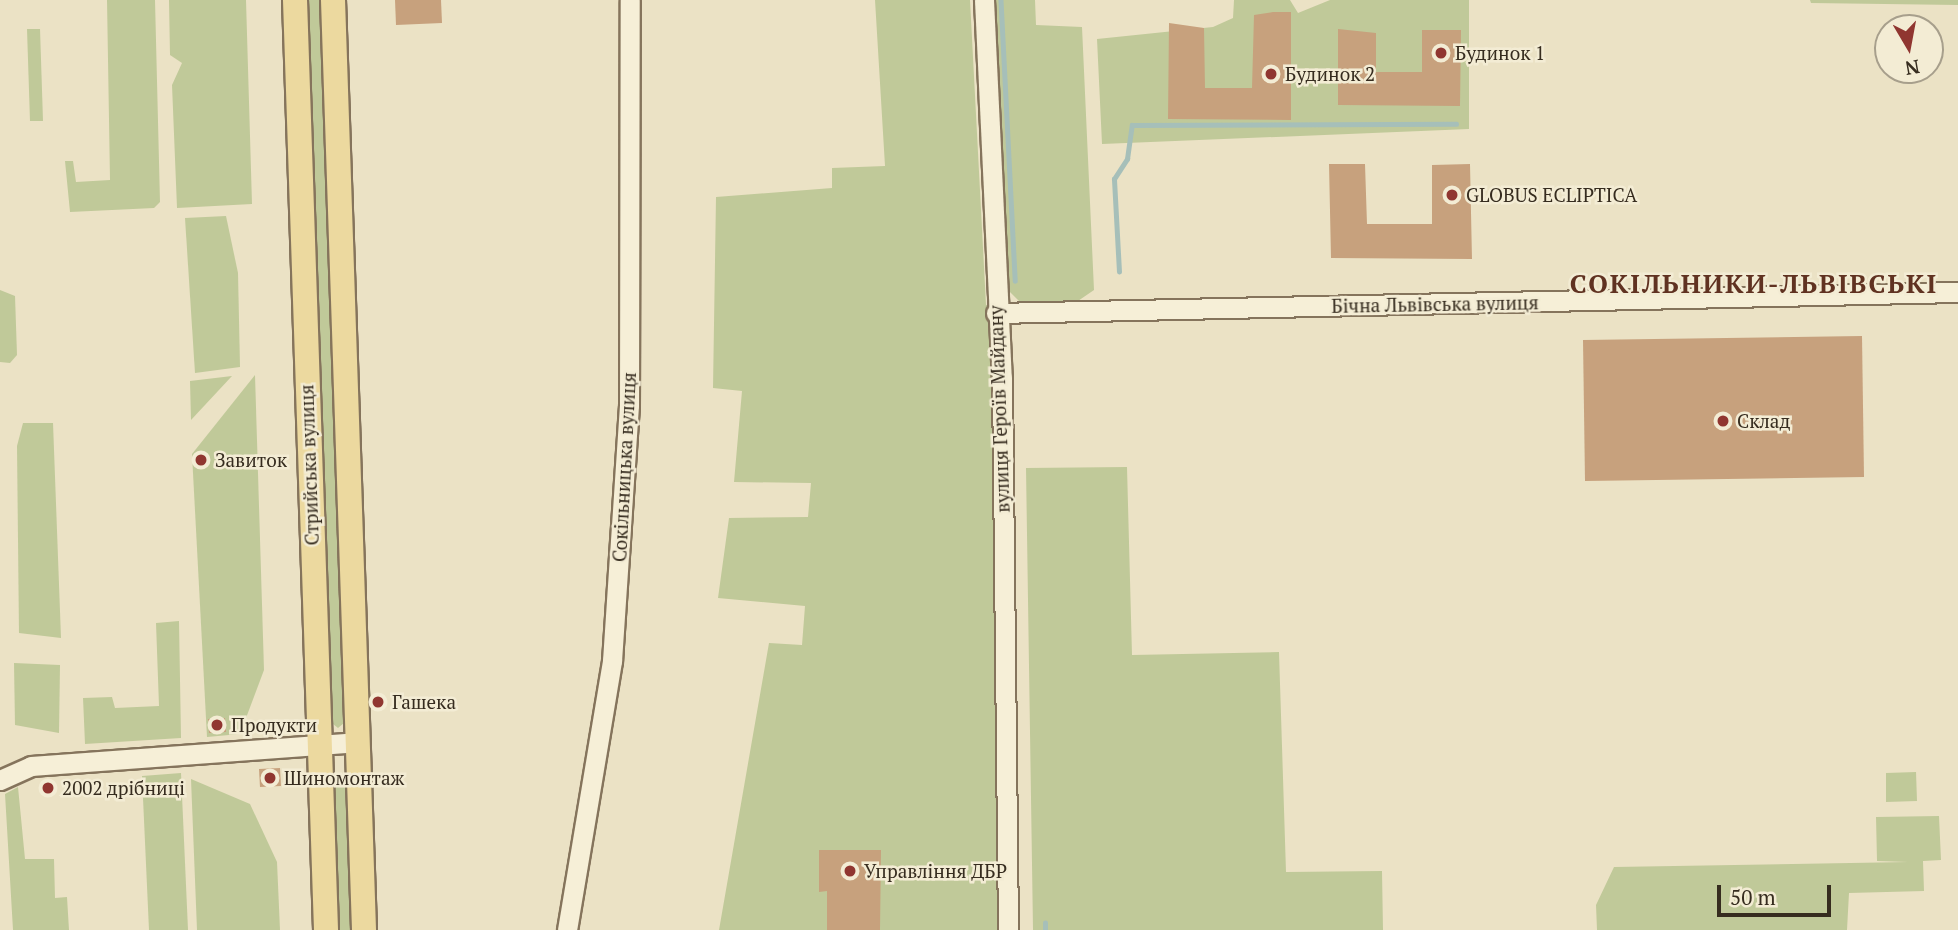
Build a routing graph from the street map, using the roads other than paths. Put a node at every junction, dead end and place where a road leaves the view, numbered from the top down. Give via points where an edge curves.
1 (295, 0) edge
2 (333, 0) edge
3 (630, 0) edge
4 (984, 0) edge
5 (1958, 292) edge
6 (996, 313) junction
7 (359, 742) junction
8 (317, 745) junction
9 (0, 780) edge
10 (326, 930) edge
11 (364, 930) edge
12 (567, 930) edge
13 (1008, 930) edge

1 - 8 main road, Стрийська вулиця
2 - 7 main road
3 - 12 street, Сокільницька вулиця via 629,405 609,686
4 - 6 street, вулиця Героїв Майдану
5 - 6 street, Бічна Львівська вулиця
6 - 13 street, вулиця Героїв Майдану via 1002,378
7 - 8 street
7 - 11 main road
8 - 9 street via 31,766
8 - 10 main road, Стрийська вулиця

